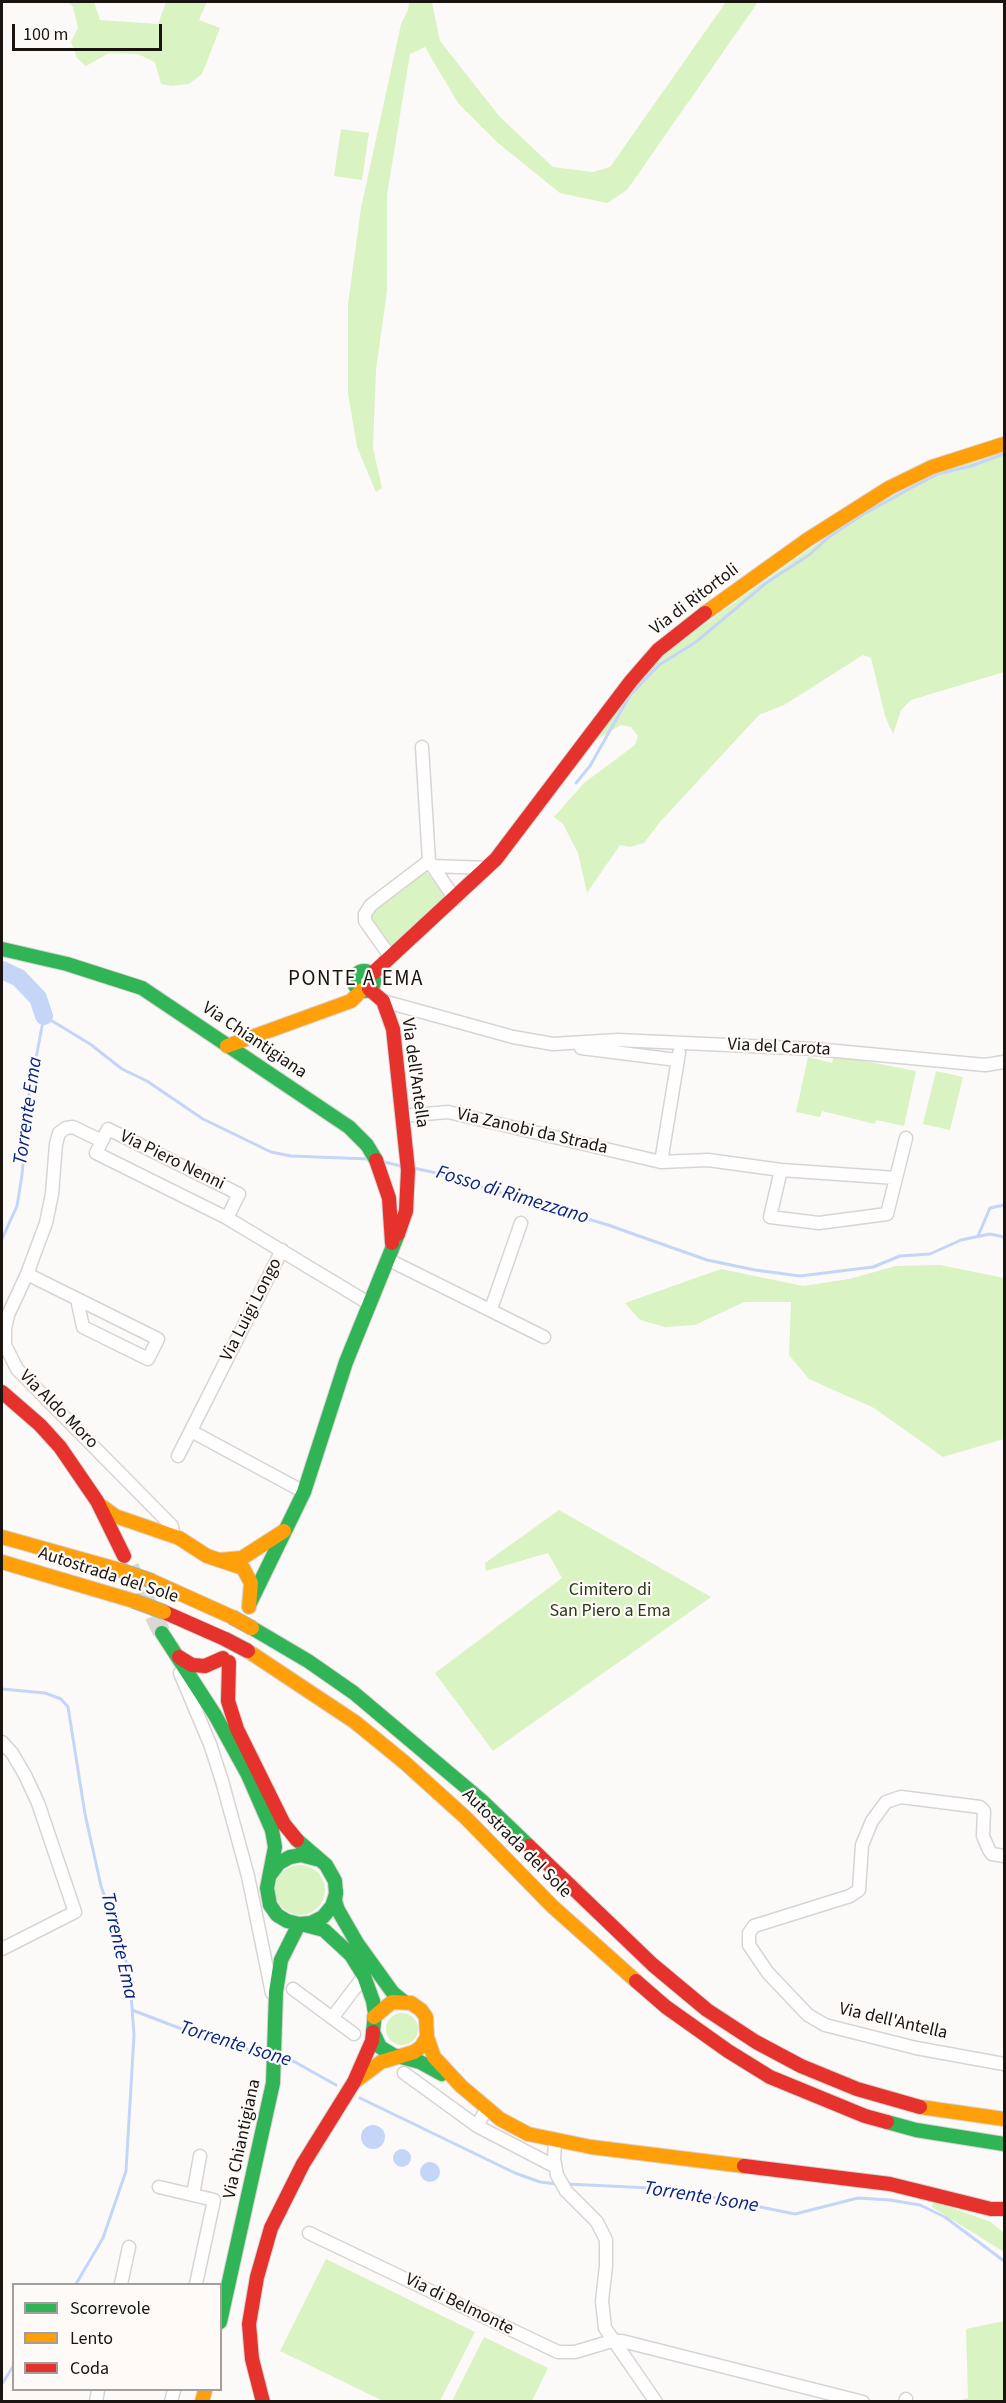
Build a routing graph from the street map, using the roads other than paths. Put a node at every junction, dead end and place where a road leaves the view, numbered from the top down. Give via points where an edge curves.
1 (1005, 444) edge
2 (422, 747) dead end
3 (430, 864) junction
4 (487, 868) junction
5 (455, 899) junction
6 (2, 949) edge
7 (390, 956) junction
8 (365, 990) junction
9 (383, 1001) junction
10 (553, 1044) junction
11 (683, 1044) junction
12 (227, 1046) junction
13 (677, 1060) junction
14 (1005, 1062) edge
15 (402, 1116) junction
16 (906, 1138) dead end
17 (102, 1141) junction
18 (661, 1162) junction
19 (407, 1166) joint
20 (780, 1170) junction
21 (896, 1178) junction
22 (227, 1218) junction
23 (521, 1223) dead end
24 (282, 1250) junction
25 (390, 1258) junction
26 (27, 1274) junction
27 (77, 1299) junction
28 (370, 1304) junction
29 (491, 1309) junction
30 (544, 1337) dead end
31 (2, 1392) edge
32 (191, 1431) junction
33 (178, 1456) dead end
34 (304, 1492) junction
35 (97, 1501) junction
36 (286, 1528) junction
37 (166, 1533) junction
38 (2, 1537) edge
39 (219, 1560) junction
40 (2, 1562) edge
41 (162, 1633) tunnel mouth
42 (174, 1652) junction
43 (2, 1742) edge
44 (998, 1855) edge
45 (316, 1858) junction
46 (1005, 1865) edge
47 (248, 1876) junction
48 (267, 1889) junction
49 (336, 1890) junction
50 (276, 1913) junction
51 (300, 1924) junction
52 (2, 1949) edge
53 (281, 1960) junction
54 (364, 1976) junction
55 (293, 1989) dead end
56 (403, 2001) junction
57 (275, 2014) junction
58 (374, 2017) junction
59 (332, 2018) junction
60 (373, 2032) junction
61 (354, 2034) dead end
62 (427, 2037) junction
63 (399, 2056) junction
64 (1005, 2064) edge
65 (404, 2073) dead end
66 (354, 2083) junction
67 (461, 2086) junction
68 (487, 2108) junction
69 (1005, 2119) edge
70 (477, 2126) junction
71 (555, 2142) junction
72 (1005, 2144) edge
73 (200, 2156) dead end
74 (554, 2166) junction
75 (159, 2187) dead end
76 (193, 2195) junction
77 (974, 2205) junction
78 (1005, 2210) edge
79 (1005, 2220) edge
80 (309, 2233) dead end
81 (129, 2247) dead end
82 (121, 2283) edge
83 (196, 2283) edge
84 (222, 2313) edge
85 (612, 2341) junction
86 (263, 2402) edge
87 (656, 2402) edge
88 (862, 2402) edge

1 - 4 main road, Via di Ritortoli via 932,467 889,488 680,631 631,681
2 - 3 street
3 - 4 street
3 - 5 street
3 - 7 street via 371,905 366,914 366,921
4 - 5 main road, Via di Ritortoli
5 - 7 main road, Via di Ritortoli
6 - 12 main road, Via Chiantigiana via 142,988
7 - 8 main road, Via di Ritortoli via 372,974 364,971 357,975 355,984
8 - 9 main road, Via dell'Antella
8 - 12 main road via 351,1001
9 - 10 street, Via del Carota via 513,1037
9 - 15 main road, Via dell'Antella via 393,1029
10 - 11 street, Via del Carota via 618,1040
10 - 13 street, Via del Carota
11 - 13 street
11 - 14 street, Via del Carota via 815,1049 985,1065
12 - 25 main road, Via Chiantigiana via 348,1127 367,1145 385,1182 392,1220
13 - 18 street
15 - 18 street, Via Zanobi da Strada via 448,1112
15 - 19 main road, Via dell'Antella
16 - 21 street
17 - 22 street, Via Piero Nenni via 96,1153
17 - 22 street, Via Piero Nenni via 108,1129 239,1194
17 - 26 street, Via Aldo Moro via 73,1127 59,1133 50,1208
18 - 20 street, Via Zanobi da Strada via 708,1161
19 - 25 main road, Via Chiantigiana via 406,1212
20 - 21 street, Via Zanobi da Strada
20 - 21 street via 770,1217 819,1223 887,1214
22 - 24 street, Via Piero Nenni
23 - 29 street
24 - 28 street, Via Luigi Longo
24 - 32 street, Via Luigi Longo
25 - 28 main road, Via Chiantigiana
25 - 29 street
26 - 27 street
26 - 37 street, Via Aldo Moro via 8,1314 7,1352 17,1369 170,1523 173,1530
27 - 27 street via 83,1327 148,1359 158,1339
28 - 34 main road, Via Chiantigiana via 346,1362
29 - 30 street
31 - 35 main road, Via Chiantigiana via 60,1447
32 - 33 street, Via Luigi Longo
32 - 34 street
34 - 36 main road, Via Chiantigiana
35 - 37 main road, Via Chiantigiana via 115,1516
35 - 37 main road, Via Chiantigiana via 125,1556 133,1537 143,1532
36 - 39 main road, Via Chiantigiana via 242,1558
36 - 39 main road, Via Chiantigiana via 249,1607 252,1588 247,1572
37 - 39 main road, Via Chiantigiana
38 - 69 main road, Autostrada del Sole, bridge via 152,1581 232,1617 308,1661 418,1745 653,1965 746,2036 801,2066 856,2089 908,2104
40 - 72 main road, Autostrada del Sole, bridge via 134,1601 225,1639 355,1722 466,1818 552,1906 666,2007 770,2077 865,2116 916,2130
41 - 42 main road
42 - 45 main road via 186,1663 198,1666 226,1660 228,1701 237,1729 284,1824
42 - 47 street via 213,1753
42 - 48 main road via 215,1714 272,1830 275,1847
43 - 52 street via 17,1760 38,1803 75,1912
44 - 46 street, Via dell'Antella
44 - 64 street, Via dell'Antella via 983,1836 984,1811 980,1807 901,1797 886,1802 862,1845 859,1890 754,1926 748,1934 748,1945 784,1991 825,2025 916,2048
45 - 48 main road via 297,1855 282,1861 271,1873
45 - 49 main road via 331,1873
47 - 48 street via 256,1886
47 - 57 street
48 - 50 main road, Via Chiantigiana
49 - 51 main road via 325,1915
49 - 56 main road via 338,1910 357,1943
50 - 51 main road via 286,1921
50 - 53 main road, Via Chiantigiana
51 - 53 main road, Via Chiantigiana
51 - 54 main road via 324,1930 335,1938
53 - 57 main road, Via Chiantigiana
54 - 58 main road
54 - 59 street
55 - 59 street
56 - 58 main road via 386,2005
56 - 62 main road via 424,2013
57 - 84 main road, Via Chiantigiana via 275,2064 259,2156
58 - 60 main road
59 - 61 street
60 - 63 main road via 384,2050
60 - 66 main road
62 - 63 main road via 418,2050
62 - 67 main road via 434,2057
63 - 66 main road via 373,2066
63 - 67 main road via 428,2065
65 - 70 street
66 - 86 main road via 303,2164 271,2228 250,2312 252,2359
67 - 68 main road
68 - 70 street
68 - 71 main road via 528,2134
70 - 74 street
71 - 74 street
71 - 77 main road via 890,2184
73 - 76 street
74 - 85 street via 566,2191 597,2222 606,2240 603,2314
75 - 76 street
76 - 83 street via 214,2200
77 - 78 main road
77 - 79 main road
80 - 85 street, Via di Belmonte via 558,2352 575,2352
81 - 82 street
85 - 87 street
85 - 88 street, Via di Belmonte

